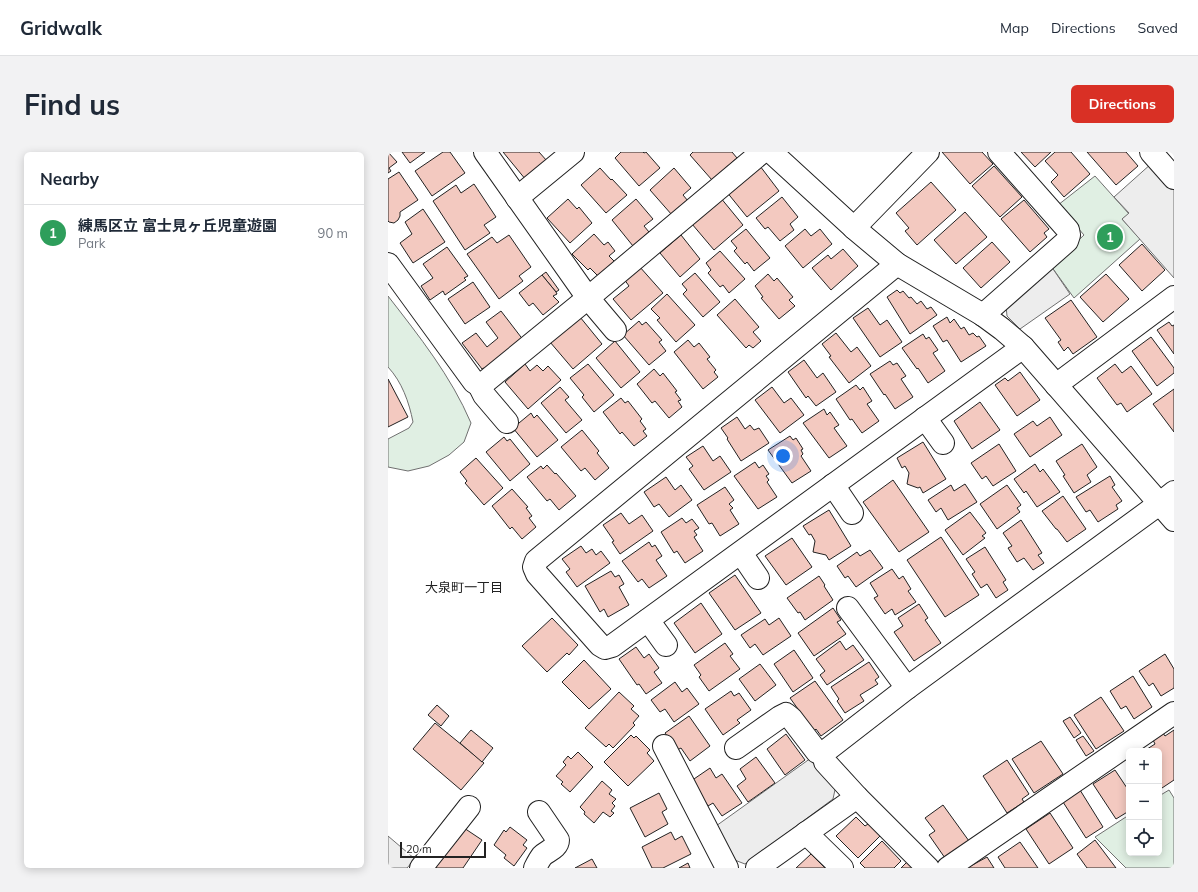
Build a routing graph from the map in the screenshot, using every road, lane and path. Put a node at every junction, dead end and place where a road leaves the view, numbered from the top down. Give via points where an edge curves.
1 (485, 152) edge
2 (573, 152) edge
3 (762, 152) edge
4 (771, 152) edge
5 (928, 152) edge
6 (999, 152) edge
7 (1151, 152) edge
8 (1174, 178) edge
9 (517, 198) junction
10 (854, 228) junction
11 (388, 264) edge
12 (897, 264) junction
13 (1174, 297) edge
14 (588, 298) junction
15 (983, 315) junction
16 (615, 330) dead end
17 (1022, 348) junction
18 (479, 385) junction
19 (1056, 385) junction
20 (925, 418) junction
21 (507, 422) dead end
22 (943, 443) dead end
23 (833, 485) junction
24 (1167, 498) edge
25 (852, 512) dead end
26 (1174, 520) edge
27 (740, 553) junction
28 (758, 578) dead end
29 (848, 608) dead end
30 (648, 620) junction
31 (666, 645) dead end
32 (907, 688) junction
33 (1174, 713) edge
34 (664, 746) dead end
35 (736, 748) dead end
36 (824, 755) junction
37 (857, 797) junction
38 (469, 806) dead end
39 (540, 812) dead end
40 (806, 833) junction
41 (421, 868) edge
42 (535, 868) edge
43 (727, 868) edge
44 (757, 868) edge
45 (842, 868) edge
46 (928, 868) edge
47 (948, 868) edge

1 - 9 street
2 - 9 street
3 - 14 street
4 - 10 street
5 - 10 street
6 - 15 street via 1068,230 1069,235 1067,240
7 - 8 street
9 - 14 street
10 - 12 street
11 - 18 street via 474,382
12 - 15 street
12 - 30 street via 536,561 534,567 537,574 605,648 612,646
13 - 19 street
14 - 16 street
14 - 18 street
15 - 17 street
17 - 19 street
17 - 20 street
18 - 21 street via 484,395
19 - 24 street
20 - 22 street
20 - 23 street
23 - 25 street
23 - 27 street
24 - 26 street
24 - 32 street
27 - 28 street
27 - 30 street
29 - 32 street
30 - 31 street
32 - 36 street via 827,750
33 - 47 street
34 - 43 street
35 - 36 street via 786,714 817,752
36 - 37 street via 826,762
37 - 40 street
37 - 46 street
38 - 41 street
39 - 42 street via 558,843 543,856
40 - 44 street
40 - 45 street

